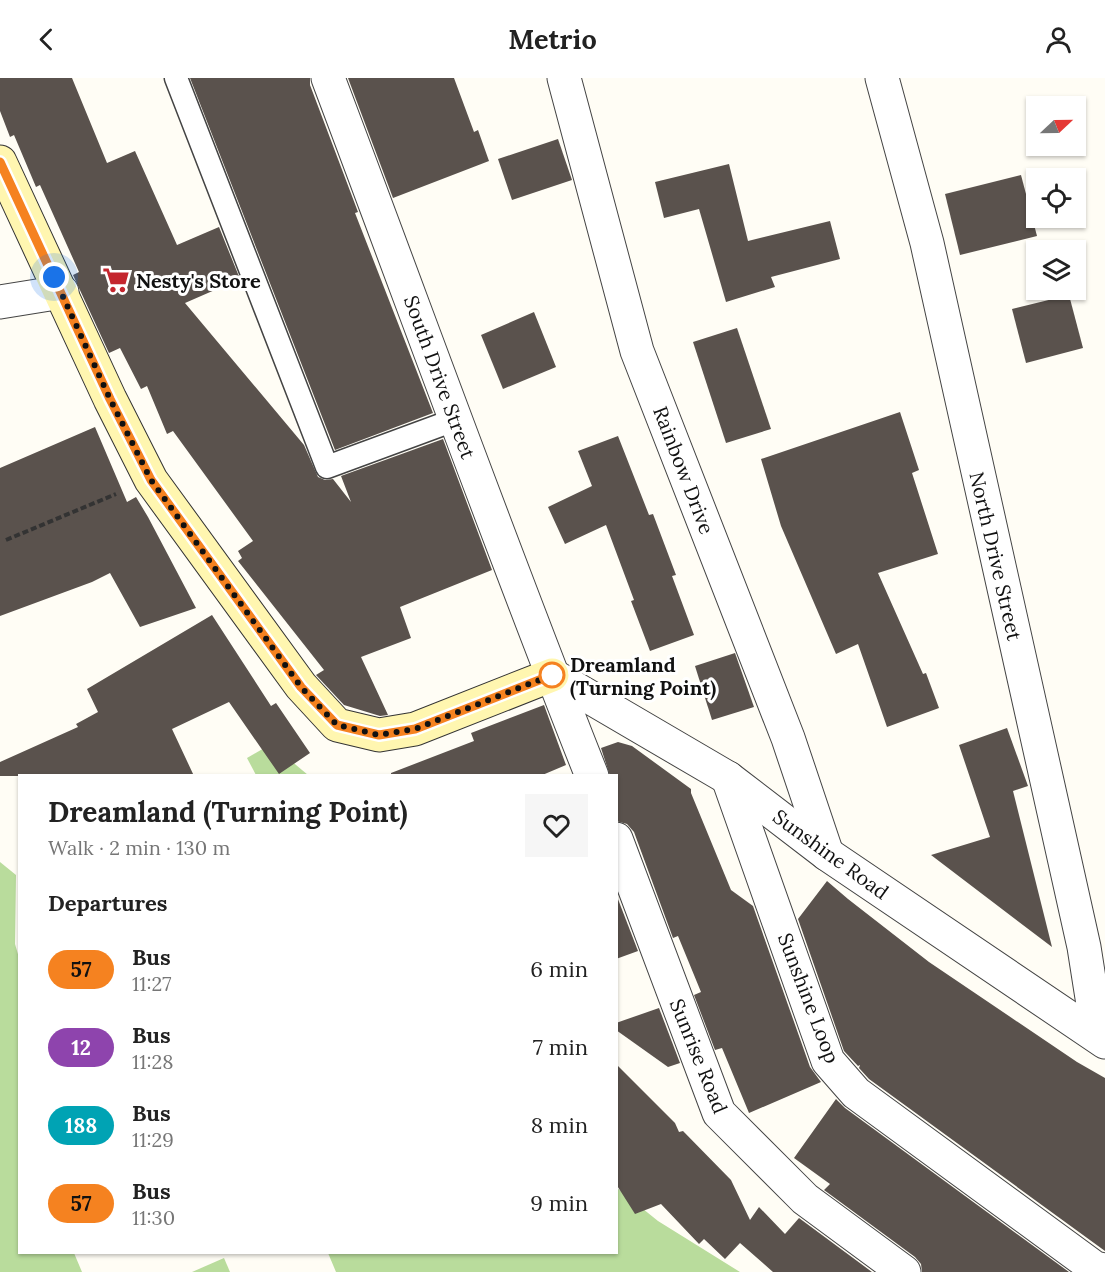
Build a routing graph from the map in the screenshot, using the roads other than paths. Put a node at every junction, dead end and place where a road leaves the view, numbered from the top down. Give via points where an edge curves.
1 (176, 78) edge
2 (328, 78) edge
3 (564, 78) edge
4 (882, 78) edge
5 (0, 162) edge
6 (62, 292) junction
7 (0, 302) edge
8 (457, 419) junction
9 (552, 675) junction
10 (591, 774) edge
11 (729, 778) junction
12 (618, 844) edge
13 (827, 854) junction
14 (1102, 1039) edge
15 (1105, 1270) edge
16 (904, 1272) edge

1 - 8 lane via 327,467
2 - 8 street, South Drive Street
3 - 13 street, Rainbow Drive via 637,351 788,738
4 - 14 street, North Drive Street via 927,243
5 - 6 street
6 - 7 street
6 - 9 street via 151,480 301,687 337,725 379,735 415,729
8 - 9 street, South Drive Street
9 - 10 street
9 - 11 street, Sunshine Road
11 - 13 street, Sunshine Road
11 - 15 street, Sunshine Loop via 828,1061 856,1093 1095,1268
12 - 16 street, Sunrise Road via 719,1113 805,1199
13 - 14 street, Sunshine Road

